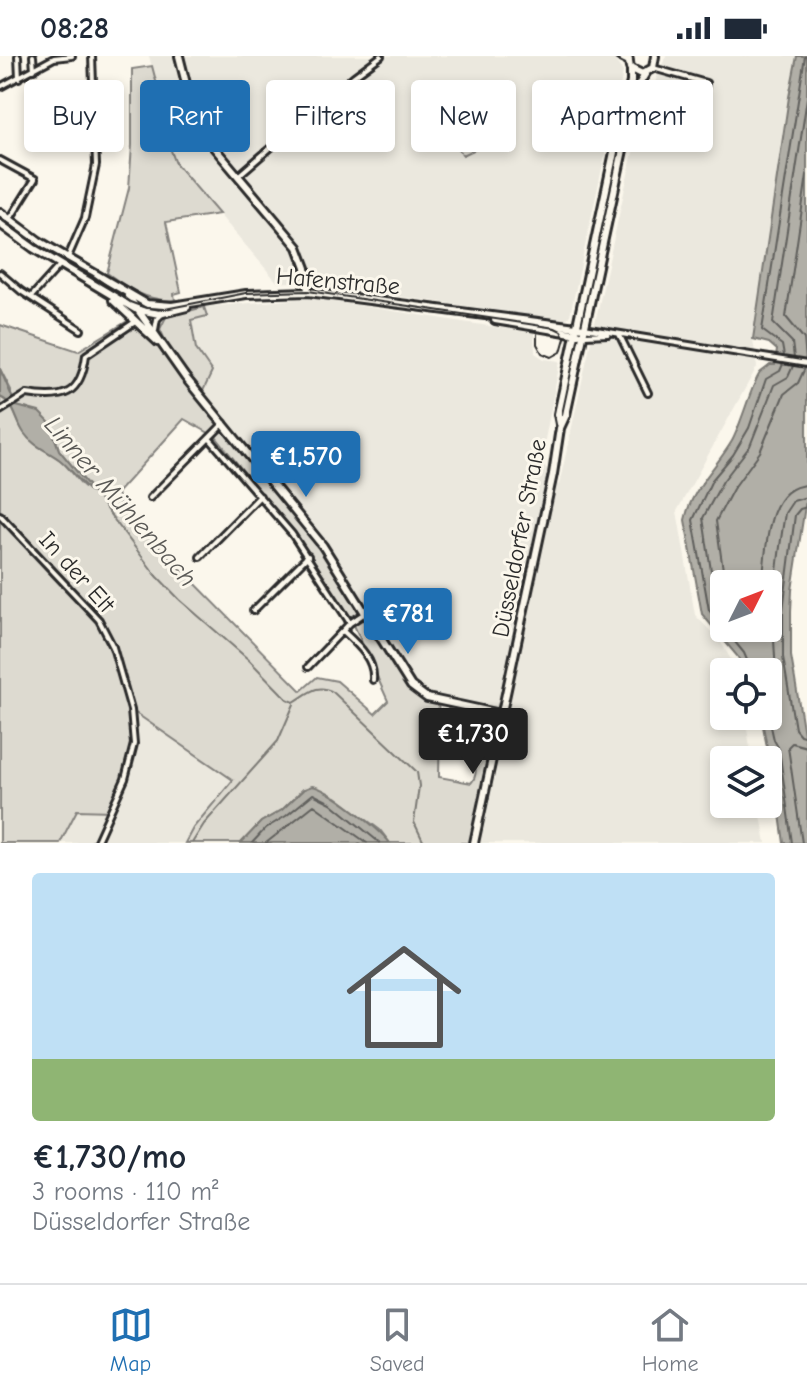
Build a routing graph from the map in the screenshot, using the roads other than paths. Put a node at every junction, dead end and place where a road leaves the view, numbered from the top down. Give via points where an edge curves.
1 (18, 56) edge
2 (33, 56) edge
3 (71, 56) edge
4 (92, 56) edge
5 (179, 56) edge
6 (381, 56) edge
7 (655, 56) edge
8 (625, 57) edge
9 (653, 68) junction
10 (34, 70) junction
11 (631, 70) junction
12 (646, 73) junction
13 (19, 78) junction
14 (695, 80) edge
15 (0, 87) edge
16 (0, 160) edge
17 (238, 176) junction
18 (0, 212) edge
19 (10, 219) junction
20 (0, 224) edge
21 (68, 257) junction
22 (60, 265) junction
23 (0, 273) edge
24 (101, 289) junction
25 (308, 292) junction
26 (126, 293) junction
27 (31, 297) junction
28 (198, 303) junction
29 (141, 312) junction
30 (170, 312) junction
31 (135, 322) junction
32 (150, 328) junction
33 (81, 330) dead end
34 (579, 331) junction
35 (619, 334) junction
36 (807, 364) edge
37 (648, 393) dead end
38 (0, 411) edge
39 (224, 423) junction
40 (209, 438) junction
41 (260, 496) junction
42 (150, 498) dead end
43 (0, 515) edge
44 (308, 556) junction
45 (200, 557) dead end
46 (253, 611) dead end
47 (363, 611) junction
48 (350, 623) junction
49 (343, 631) junction
50 (308, 667) dead end
51 (373, 680) dead end
52 (501, 714) junction
53 (96, 843) edge
54 (474, 843) edge

1 - 13 street
2 - 10 street
3 - 10 street via 54,58
4 - 21 street via 96,165 85,218
5 - 17 main road via 192,107 212,145
6 - 17 street
7 - 9 main road
8 - 11 main road
9 - 12 main road
9 - 14 street
10 - 13 street
11 - 12 main road
11 - 34 main road, Düsseldorfer Straße
12 - 34 main road, Düsseldorfer Straße via 632,108
13 - 15 street
16 - 19 street via 35,179
17 - 25 main road via 298,247
18 - 19 main road, Hafenstraße
19 - 21 main road, Hafenstraße
20 - 22 main road, Hafenstraße
21 - 26 main road, Hafenstraße
22 - 24 main road, Hafenstraße
22 - 27 street
23 - 27 street
24 - 29 main road, Hafenstraße
24 - 31 main road
25 - 28 main road, Hafenstraße via 246,294
25 - 34 main road, Hafenstraße
26 - 28 main road, Hafenstraße via 147,304
26 - 29 main road
27 - 33 street
28 - 30 main road, Hafenstraße
29 - 30 main road, Hafenstraße
29 - 32 main road
30 - 32 street
31 - 32 main road
31 - 38 street via 86,355 84,372 70,392 51,398 27,394
32 - 39 main road
34 - 35 street, Hafenstraße
34 - 52 main road, Düsseldorfer Straße via 566,415
35 - 36 street, Hafenstraße
35 - 37 street
39 - 40 street
39 - 47 main road via 308,526
40 - 41 street
40 - 42 street
41 - 44 street
41 - 45 street
43 - 53 street, In der Elt via 99,620 113,647 131,710 134,744 125,779
44 - 46 street
44 - 48 street
47 - 48 street
47 - 52 main road via 421,694
48 - 49 street
49 - 50 street
49 - 51 street via 364,651
52 - 54 main road, Düsseldorfer Straße

